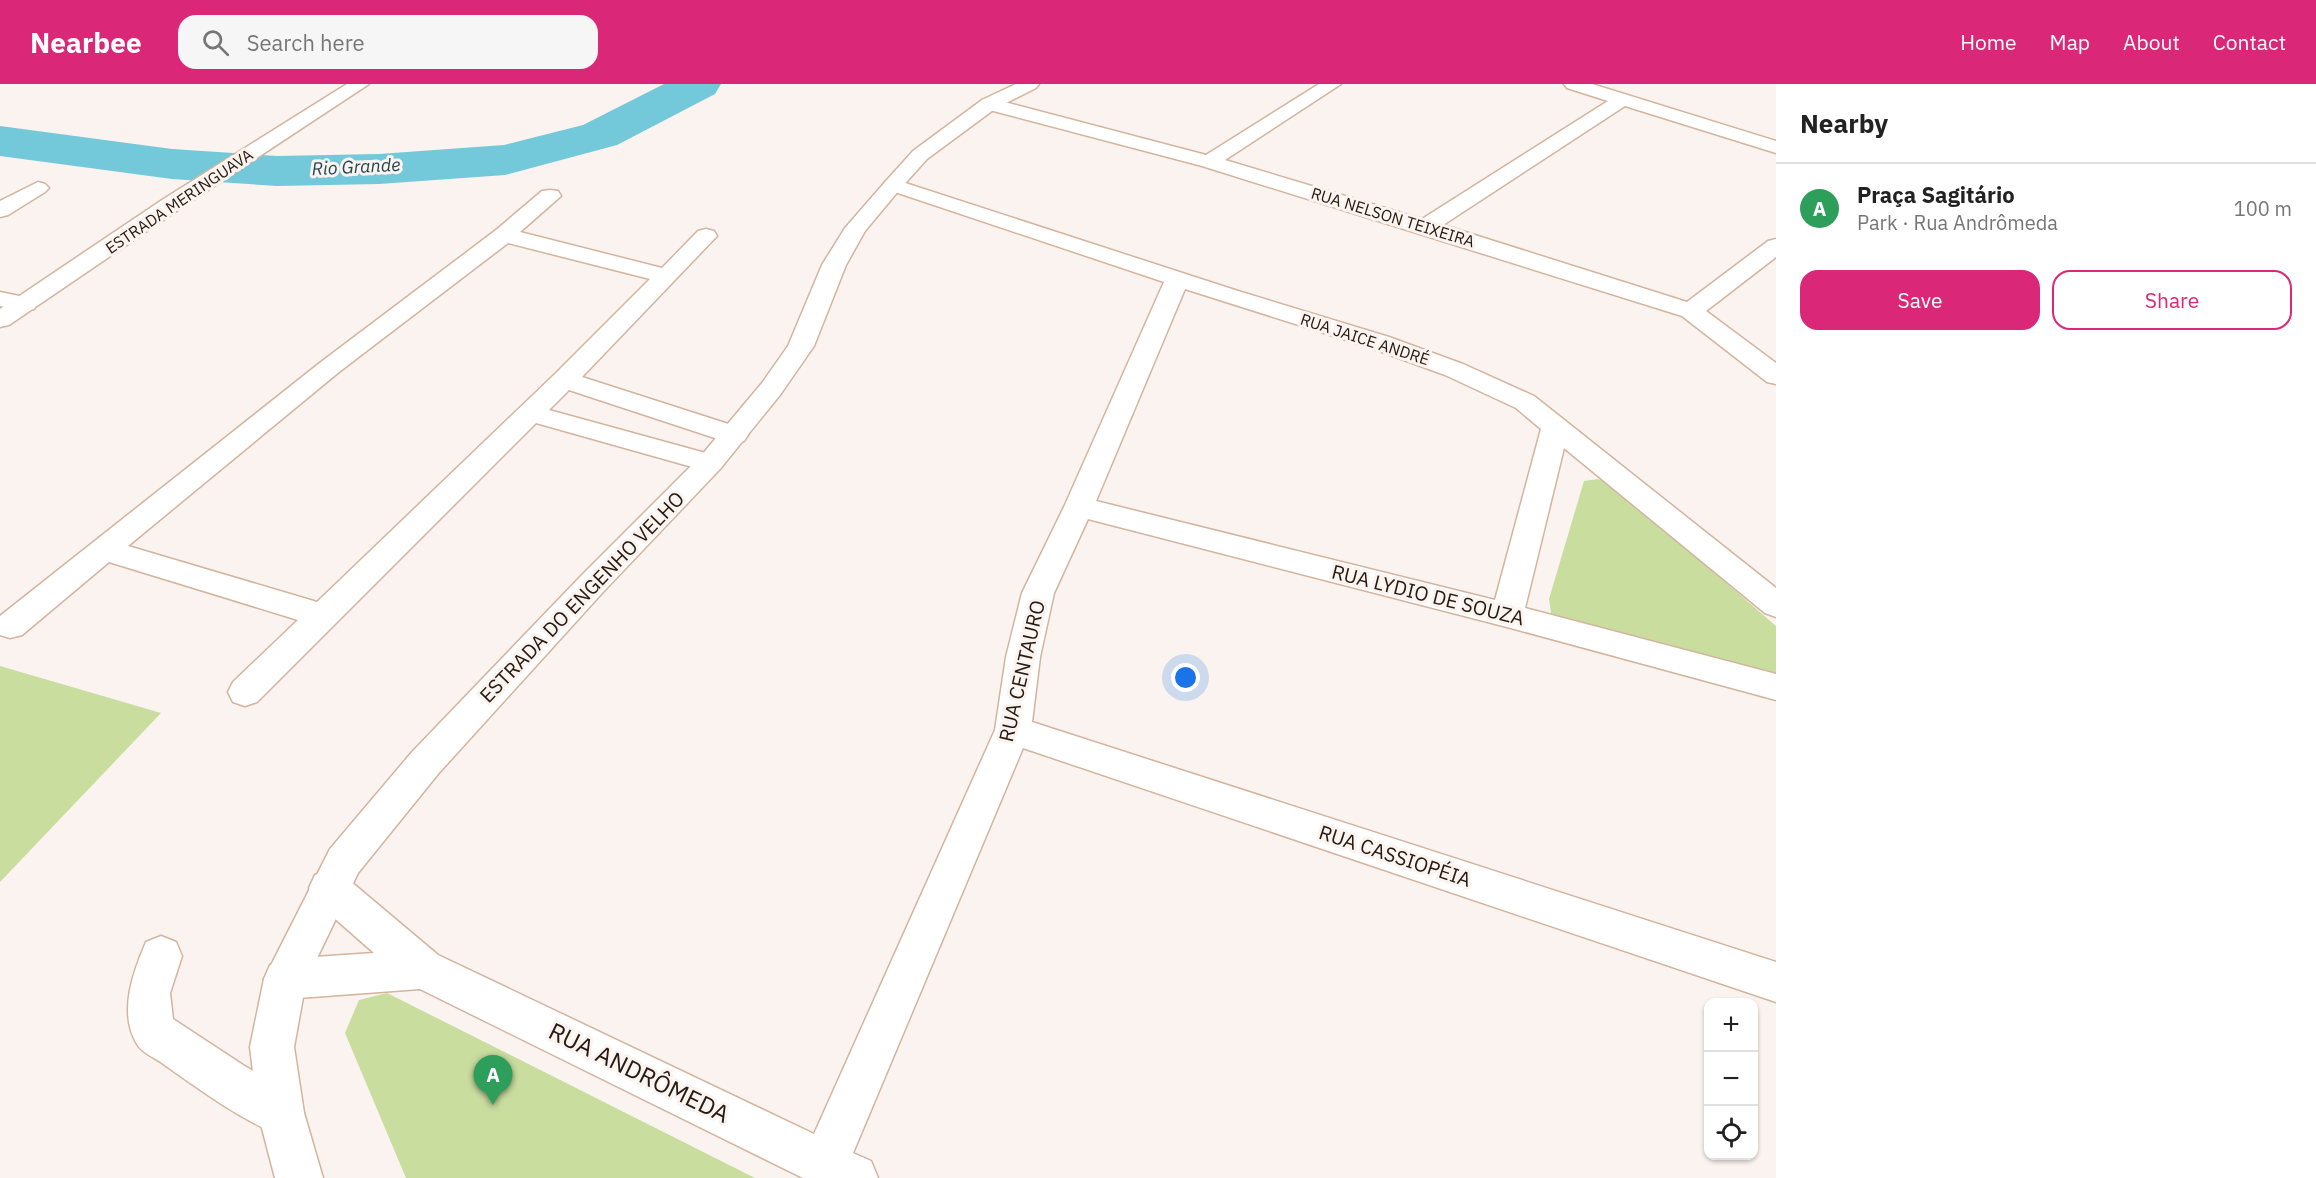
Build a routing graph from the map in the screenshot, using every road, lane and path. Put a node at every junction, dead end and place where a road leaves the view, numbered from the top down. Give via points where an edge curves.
1 (360, 84) edge
2 (1029, 84) edge
3 (1332, 84) edge
4 (1573, 84) edge
5 (1624, 99) junction
6 (989, 104) junction
7 (1776, 147) edge
8 (1209, 162) junction
9 (893, 185) junction
10 (38, 188) dead end
11 (550, 196) dead end
12 (0, 210) edge
13 (1425, 226) junction
14 (504, 235) junction
15 (706, 236) dead end
16 (1776, 246) edge
17 (668, 276) junction
18 (1177, 279) junction
19 (0, 299) edge
20 (25, 304) junction
21 (1690, 311) junction
22 (0, 320) edge
23 (1776, 376) edge
24 (564, 380) junction
25 (531, 413) junction
26 (1555, 428) junction
27 (734, 435) junction
28 (710, 463) junction
29 (1079, 507) junction
30 (104, 550) junction
31 (1776, 605) edge
32 (322, 615) junction
33 (1507, 615) junction
34 (10, 626) dead end
35 (1776, 687) edge
36 (245, 692) dead end
37 (1013, 730) junction
38 (329, 888) junction
39 (161, 956) dead end
40 (423, 969) junction
41 (285, 979) junction
42 (1776, 982) edge
43 (281, 1113) junction
44 (840, 1171) edge
45 (299, 1178) edge

1 - 20 street, ESTRADA MERINGUAVA via 170,205
2 - 6 street, ESTRADA DO ENGENHO VELHO
3 - 8 street
4 - 5 street
5 - 7 street
5 - 13 street
6 - 8 street, RUA NELSON TEIXEIRA
6 - 9 street, ESTRADA DO ENGENHO VELHO via 921,155
8 - 13 street, RUA NELSON TEIXEIRA
9 - 18 street, RUA JAICE ANDRÉ
9 - 27 street, ESTRADA DO ENGENHO VELHO via 856,228 834,265 801,346
10 - 12 street
11 - 14 street
13 - 21 street, RUA NELSON TEIXEIRA
14 - 17 street
14 - 30 street via 330,367
15 - 17 street
16 - 21 street
17 - 24 street
18 - 26 street, RUA JAICE ANDRÉ via 1418,354 1525,402
18 - 29 street, RUA CENTAURO
19 - 20 street
20 - 22 street, ESTRADA MERINGUAVA
21 - 23 street, RUA NELSON TEIXEIRA
24 - 25 street
24 - 27 street
25 - 28 street
25 - 32 street
26 - 31 street, RUA JAICE ANDRÉ
26 - 33 street
27 - 28 street, ESTRADA DO ENGENHO VELHO
28 - 38 street, ESTRADA DO ENGENHO VELHO via 425,763 344,861
29 - 33 street, RUA LYDIO DE SOUZA
29 - 37 street, RUA CENTAURO via 1038,593 1023,657
30 - 32 street
30 - 34 street
32 - 36 street
33 - 35 street, RUA LYDIO DE SOUZA
37 - 42 street, RUA CASSIOPÉIA
37 - 44 street, RUA CENTAURO
38 - 40 street, RUA ANDRÔMEDA
38 - 41 street, ESTRADA DO ENGENHO VELHO
39 - 43 street via 149,993 153,1031
40 - 41 street
40 - 44 street, RUA ANDRÔMEDA
41 - 43 street, ESTRADA DO ENGENHO VELHO via 272,1047
43 - 45 street, ESTRADA DO ENGENHO VELHO

